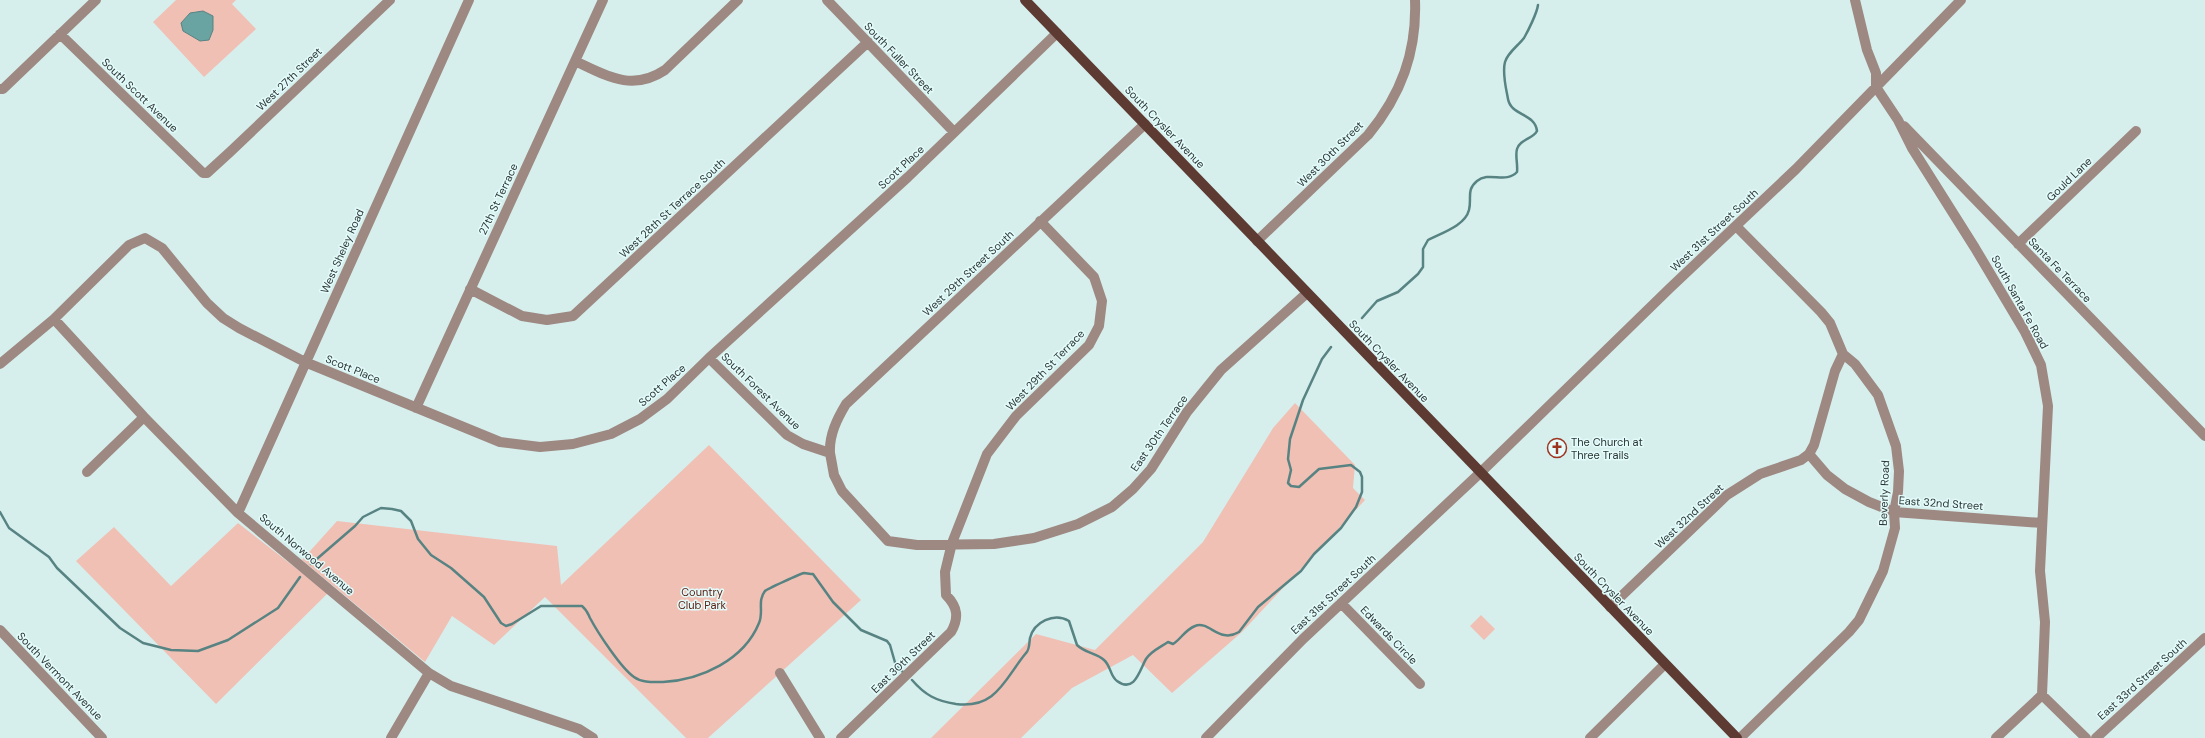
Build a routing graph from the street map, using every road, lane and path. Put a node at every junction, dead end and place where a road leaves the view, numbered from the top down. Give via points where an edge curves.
1 (96, 0) edge
2 (390, 0) edge
3 (468, 0) edge
4 (603, 0) edge
5 (738, 0) edge
6 (827, 0) edge
7 (1025, 0) edge
8 (1415, 0) edge
9 (1855, 0) edge
10 (1961, 0) edge
11 (1057, 33) junction
12 (60, 34) junction
13 (868, 42) junction
14 (575, 60) junction
15 (1876, 87) junction
16 (0, 89) edge
17 (1898, 120) junction
18 (1145, 124) junction
19 (2136, 131) dead end
20 (954, 132) junction
21 (203, 173) joint
22 (1040, 221) junction
23 (1736, 226) junction
24 (1258, 241) junction
25 (2018, 244) junction
26 (470, 289) junction
27 (1307, 293) junction
28 (54, 319) junction
29 (1844, 354) junction
30 (709, 358) junction
31 (305, 362) junction
32 (0, 364) edge
33 (416, 408) junction
34 (144, 417) junction
35 (2205, 436) edge
36 (830, 453) junction
37 (1809, 454) junction
38 (87, 472) dead end
39 (1480, 473) junction
40 (1894, 512) junction
41 (238, 513) junction
42 (2042, 522) junction
43 (952, 543) junction
44 (946, 595) joint
45 (1341, 603) junction
46 (1610, 607) junction
47 (0, 630) edge
48 (2205, 638) edge
49 (1665, 664) junction
50 (429, 673) junction
51 (780, 673) dead end
52 (1420, 684) dead end
53 (2042, 695) junction
54 (102, 738) edge
55 (391, 738) edge
56 (593, 738) edge
57 (820, 738) edge
58 (840, 738) edge
59 (1206, 738) edge
60 (1590, 738) edge
61 (1737, 738) edge
62 (1740, 738) edge
63 (1996, 738) edge
64 (2086, 738) edge
65 (2096, 738) edge

1 - 12 street
2 - 21 street, West 27th Street via 230,152
3 - 31 street, West Sheley Road
4 - 14 street, 27th St Terrace
5 - 14 street via 666,70 657,75 643,80 624,81 609,77
6 - 13 street, South Fuller Street
7 - 11 main road, South Crysler Avenue
8 - 24 street, West 30th Street via 1413,35 1404,74 1395,98 1368,134
9 - 15 street, South Santa Fe Road via 1867,50 1876,73
10 - 15 street, West 31st Street South
11 - 18 main road, South Crysler Avenue
11 - 20 street, Scott Place
12 - 16 street via 3,89
12 - 21 street, South Scott Avenue
13 - 20 street, South Fuller Street
13 - 26 street, West 28th St Terrace South via 572,316 547,320 522,316
14 - 26 street, 27th St Terrace
15 - 17 street, South Santa Fe Road
15 - 23 street, West 31st Street South
17 - 25 street, Santa Fe Terrace
17 - 42 street, South Santa Fe Road via 1912,148 2025,332 2040,365 2048,406
18 - 22 street, West 29th Street South
18 - 24 main road, South Crysler Avenue
19 - 25 street, Gould Lane
20 - 30 street, Scott Place
22 - 36 street, West 29th Street South via 846,404 834,430
22 - 43 street, West 29th St Terrace via 1094,277 1102,301 1099,326 1089,345 1016,416 993,445 987,454
23 - 29 street, Beverly Road via 1821,312 1830,324
23 - 39 street, West 31st Street South
24 - 27 main road, South Crysler Avenue
25 - 35 street, Santa Fe Terrace
26 - 33 street, 27th St Terrace
27 - 39 main road, South Crysler Avenue
27 - 43 street, East 30th Terrace via 1221,370 1187,412 1151,469 1112,507 1078,524 1034,538 994,544
28 - 31 street, Scott Place via 129,245 145,238 162,248 207,303 223,318
28 - 32 street
28 - 34 street, South Norwood Avenue
29 - 37 street
29 - 40 street, Beverly Road via 1855,364 1878,395 1896,446 1899,471
30 - 33 street, Scott Place via 667,399 640,419 611,434 572,444 540,447 500,442
30 - 36 street, South Forest Avenue via 787,434 803,444
31 - 33 street, Scott Place
31 - 41 street, West Sheley Road
34 - 38 street
34 - 41 street, South Norwood Avenue
36 - 43 street, East 30th Terrace via 834,475 842,491 888,541 917,545
37 - 40 street, East 32nd Street via 1845,489
37 - 46 street, West 32nd Street via 1801,460 1760,474 1727,495
39 - 45 street, East 31st Street South
39 - 46 main road, South Crysler Avenue
40 - 42 street, East 32nd Street
40 - 62 street, Beverly Road via 1895,528 1883,571 1859,620
41 - 50 street, South Norwood Avenue
42 - 53 street, South Santa Fe Road via 2040,571 2045,622
43 - 44 street, West 29th St Terrace via 945,572
44 - 58 street, East 30th Street via 956,611 956,622 951,632
45 - 52 street, Edwards Circle
45 - 59 street, East 31st Street South via 1302,639
46 - 49 main road, South Crysler Avenue
47 - 54 street, South Vermont Avenue
48 - 65 street, East 33rd Street South
49 - 60 street
49 - 61 main road, South Crysler Avenue
50 - 55 street
50 - 56 street, South Norwood Avenue via 450,686 579,729
51 - 57 street
53 - 63 street
53 - 64 street

